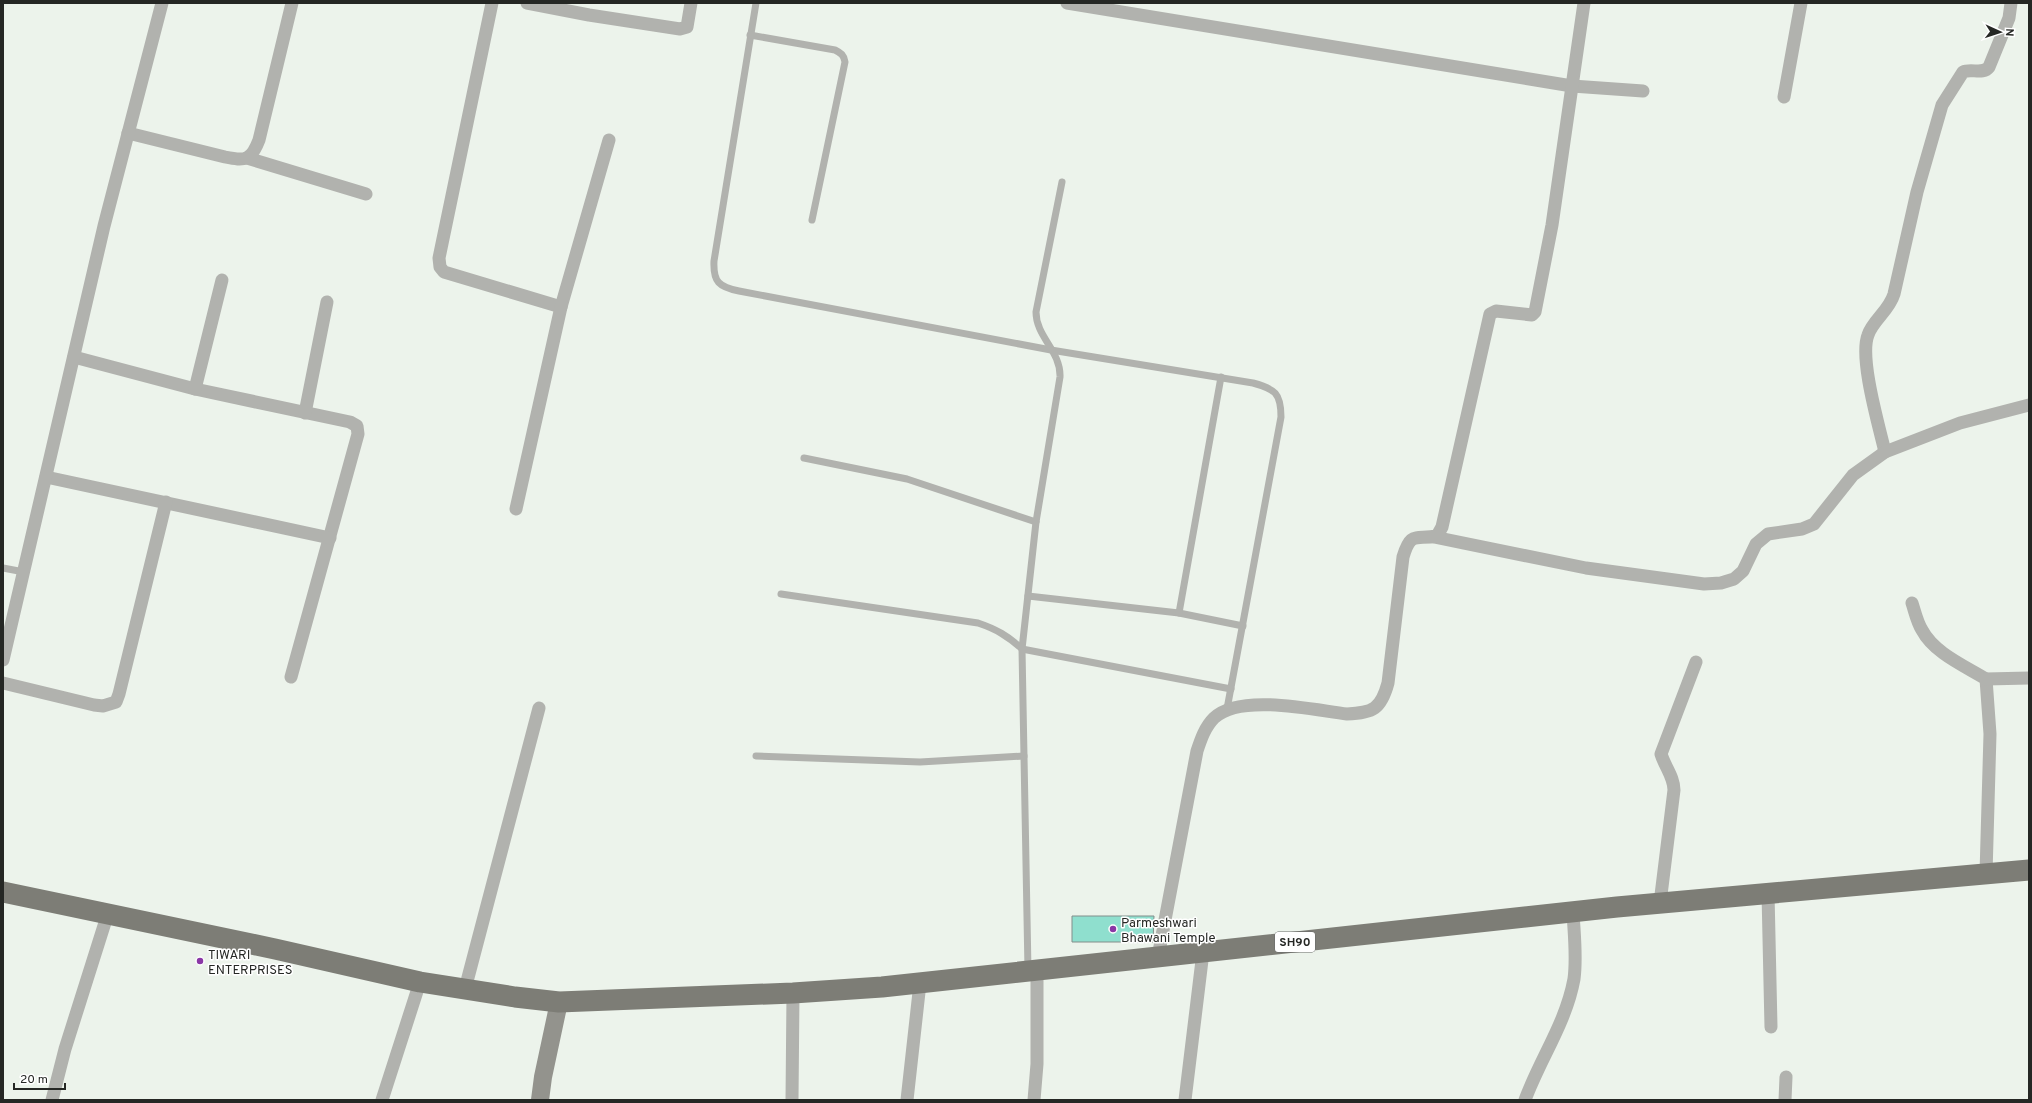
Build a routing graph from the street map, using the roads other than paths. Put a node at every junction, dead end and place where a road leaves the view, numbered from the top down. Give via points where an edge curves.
1 (162, 3) edge
2 (292, 3) edge
3 (492, 3) edge
4 (527, 3) edge
5 (691, 3) edge
6 (756, 3) edge
7 (1067, 3) edge
8 (1584, 3) edge
9 (1801, 3) edge
10 (2011, 3) edge
11 (750, 36) junction
12 (1572, 86) junction
13 (1643, 91) dead end
14 (1784, 97) dead end
15 (128, 133) junction
16 (609, 140) dead end
17 (247, 158) junction
18 (1062, 182) dead end
19 (366, 194) dead end
20 (812, 220) dead end
21 (222, 280) dead end
22 (327, 302) dead end
23 (561, 306) junction
24 (1052, 350) junction
25 (74, 358) junction
26 (1221, 377) junction
27 (195, 389) junction
28 (2029, 405) edge
29 (305, 413) junction
30 (1885, 452) junction
31 (804, 458) dead end
32 (46, 477) junction
33 (166, 502) junction
34 (516, 509) dead end
35 (1036, 522) junction
36 (1434, 537) junction
37 (330, 538) junction
38 (3, 568) edge
39 (24, 572) junction
40 (781, 594) dead end
41 (1028, 596) junction
42 (1912, 603) dead end
43 (1179, 614) junction
44 (1243, 626) junction
45 (1022, 649) junction
46 (3, 660) edge
47 (1696, 662) dead end
48 (290, 677) dead end
49 (2029, 678) edge
50 (1986, 679) junction
51 (3, 683) edge
52 (1230, 689) junction
53 (539, 708) dead end
54 (1227, 709) junction
55 (756, 756) dead end
56 (1024, 756) junction
57 (2029, 870) edge
58 (1986, 874) junction
59 (3, 892) edge
60 (1768, 893) junction
61 (1660, 903) junction
62 (108, 912) junction
63 (1574, 912) junction
64 (1203, 952) junction
65 (1158, 957) junction
66 (1033, 971) junction
67 (420, 982) junction
68 (920, 983) junction
69 (465, 989) junction
70 (793, 993) junction
71 (559, 1002) junction
72 (1771, 1027) dead end
73 (1786, 1077) dead end
74 (52, 1100) edge
75 (382, 1100) edge
76 (540, 1100) edge
77 (792, 1100) edge
78 (907, 1100) edge
79 (1034, 1100) edge
80 (1185, 1100) edge
81 (1525, 1100) edge
82 (1785, 1100) edge

1 - 15 street
2 - 17 street via 259,140 254,152
3 - 23 street via 439,258 440,267 444,272
4 - 5 street via 680,29 687,27
6 - 11 lane
7 - 12 street
8 - 12 street
9 - 14 street
10 - 30 street via 2009,18 1989,67 1983,71 1963,72 1942,105 1917,192 1892,302 1870,329 1866,339 1870,387
11 - 20 lane via 835,50 844,58
11 - 24 lane via 714,261 714,278 719,284 726,289
12 - 13 street
12 - 36 street via 1552,225 1535,312 1532,315 1496,311 1490,314 1442,527 1439,535
15 - 17 street via 225,157
15 - 25 street
16 - 23 street
17 - 19 street
18 - 24 lane via 1036,312 1037,326
21 - 27 street
22 - 29 street
23 - 34 street
24 - 26 lane
24 - 35 lane via 1060,364 1060,377
25 - 27 street
25 - 32 street
26 - 43 lane
26 - 44 lane via 1268,387 1277,393 1281,403 1281,417
27 - 29 street
28 - 30 street via 1960,423
29 - 37 street via 354,423 358,429
30 - 36 street via 1853,475 1814,524 1802,529 1768,534 1756,544 1743,571 1734,579 1721,583 1704,584 1586,568
31 - 35 lane via 907,479
32 - 33 street
32 - 39 street
33 - 37 street
33 - 51 street via 116,702 103,706 94,705
35 - 41 lane
36 - 54 street via 1415,537 1406,546 1388,683 1378,706 1371,711 1347,714 1252,704
37 - 48 street
38 - 39 lane
39 - 46 street
40 - 45 lane via 978,623 1007,635
41 - 43 lane
41 - 45 lane
42 - 50 street via 1921,629 1928,639
43 - 44 lane
44 - 52 lane
45 - 52 lane
45 - 56 lane
47 - 61 street via 1661,754 1674,782 1674,790
49 - 50 street
50 - 58 street via 1990,734
52 - 54 lane
53 - 69 street
54 - 65 street via 1214,718 1204,732 1198,751
55 - 56 lane via 920,762
56 - 66 lane
57 - 58 main road, SH90
58 - 60 main road, SH90
59 - 62 main road, SH90
60 - 61 main road, SH90
60 - 72 street
61 - 63 main road, SH90
62 - 67 main road, SH90
62 - 74 street via 65,1049
63 - 64 main road, SH90
63 - 81 street via 1574,978 1557,1032
64 - 65 main road, SH90
64 - 80 street
65 - 66 main road, SH90
66 - 68 main road, SH90
66 - 79 street via 1037,1064
67 - 69 main road, SH90
67 - 75 street
68 - 70 main road, SH90
68 - 78 street
69 - 71 main road, SH90
70 - 71 main road, SH90
70 - 77 street
71 - 76 street
73 - 82 street

